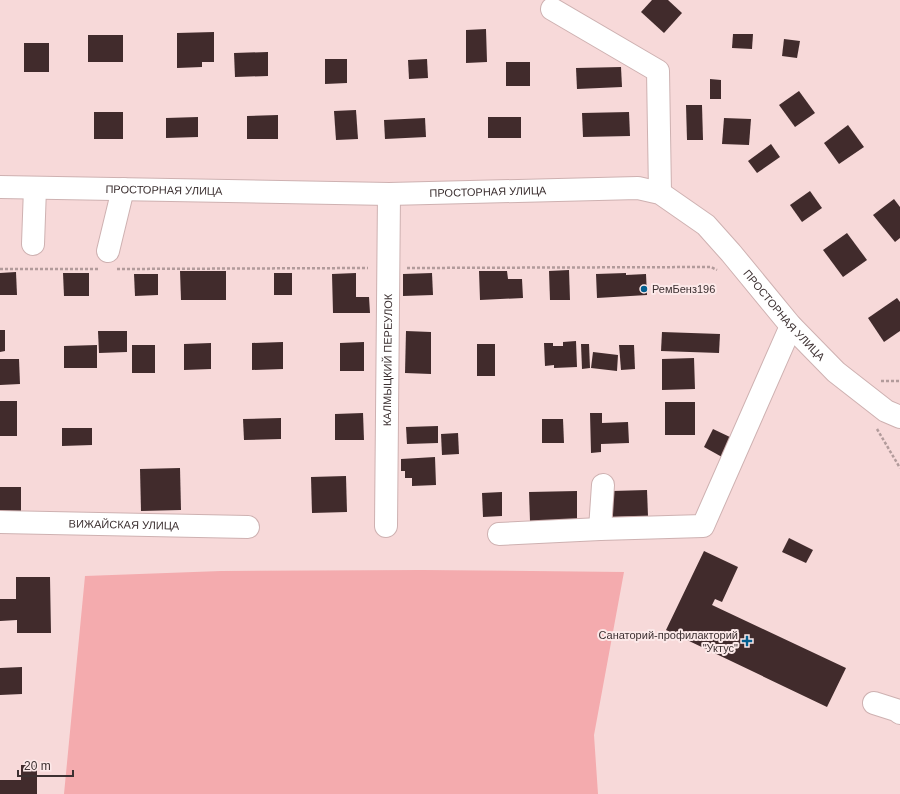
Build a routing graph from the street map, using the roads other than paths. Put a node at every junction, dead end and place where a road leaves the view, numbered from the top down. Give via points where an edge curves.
1 (552, 9) dead end
2 (0, 187) edge
3 (35, 188) junction
4 (123, 189) junction
5 (660, 193) junction
6 (388, 194) junction
7 (33, 244) dead end
8 (107, 263) road end
9 (791, 326) junction
10 (893, 414) edge
11 (603, 485) dead end
12 (0, 522) edge
13 (386, 526) dead end
14 (248, 527) dead end
15 (600, 529) junction
16 (499, 534) dead end
17 (874, 703) dead end
18 (900, 713) edge

1 - 5 street via 658,71
2 - 3 street, ПРОСТОРНАЯ УЛИЦА
3 - 4 street, ПРОСТОРНАЯ УЛИЦА
3 - 7 street
4 - 6 street, ПРОСТОРНАЯ УЛИЦА
4 - 8 street
5 - 6 street, ПРОСТОРНАЯ УЛИЦА via 638,188
5 - 9 street, ПРОСТОРНАЯ УЛИЦА via 706,225
6 - 13 street, КАЛМЫЦКИЙ ПЕРЕУЛОК
9 - 10 street, ПРОСТОРНАЯ УЛИЦА via 836,372
9 - 15 street via 703,526
11 - 15 street
12 - 14 street, ВИЖАЙСКАЯ УЛИЦА
15 - 16 street
17 - 18 street

